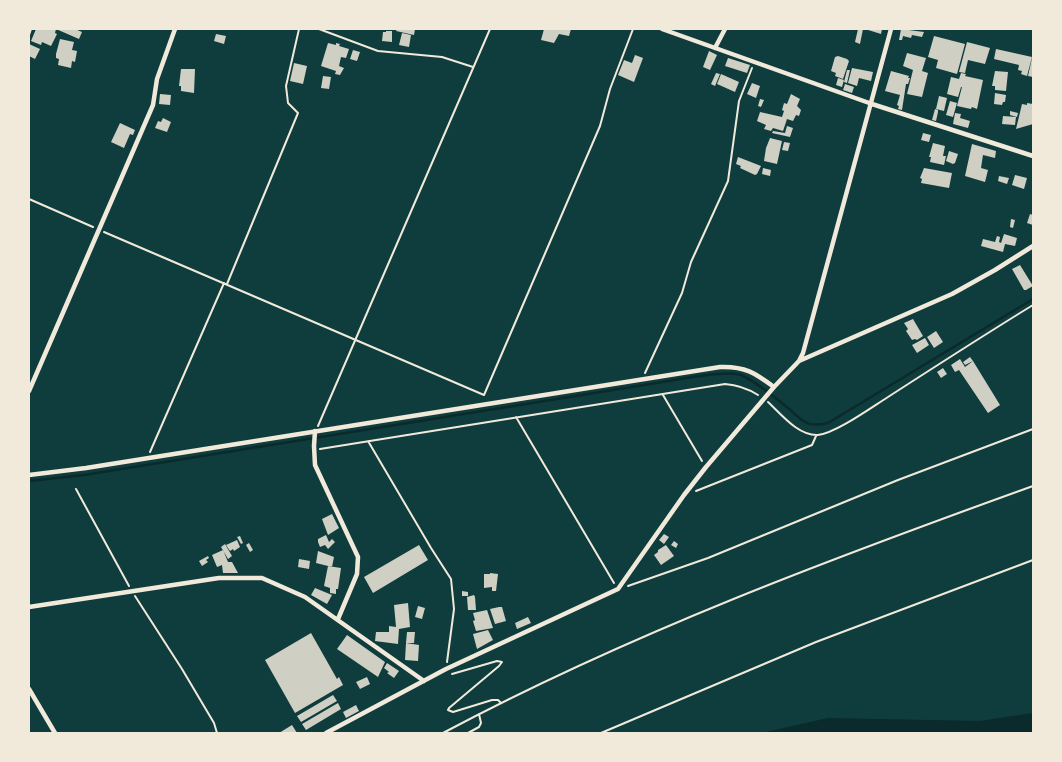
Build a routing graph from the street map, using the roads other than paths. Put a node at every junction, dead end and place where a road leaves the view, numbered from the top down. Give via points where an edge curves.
1 (175, 29) edge
2 (662, 29) edge
3 (725, 29) edge
4 (891, 29) edge
5 (715, 48) junction
6 (872, 104) junction
7 (1033, 156) edge
8 (1033, 246) edge
9 (799, 361) junction
10 (774, 387) junction
11 (29, 391) edge
12 (315, 433) junction
13 (29, 474) edge
14 (29, 607) edge
15 (338, 619) junction
16 (424, 681) junction
17 (29, 689) edge
18 (55, 733) edge
19 (326, 733) edge

1 - 11 street via 157,78 153,105
2 - 5 street
3 - 5 street
4 - 6 street
5 - 6 street
6 - 7 street
6 - 9 street
8 - 9 street via 952,294
9 - 10 street
10 - 12 street via 754,372 733,366 720,367
10 - 16 street via 684,495 618,589
12 - 13 street
12 - 15 street via 316,465 358,557 357,574
14 - 15 street via 219,578 262,578 305,597
15 - 16 street
16 - 19 street
17 - 18 street

